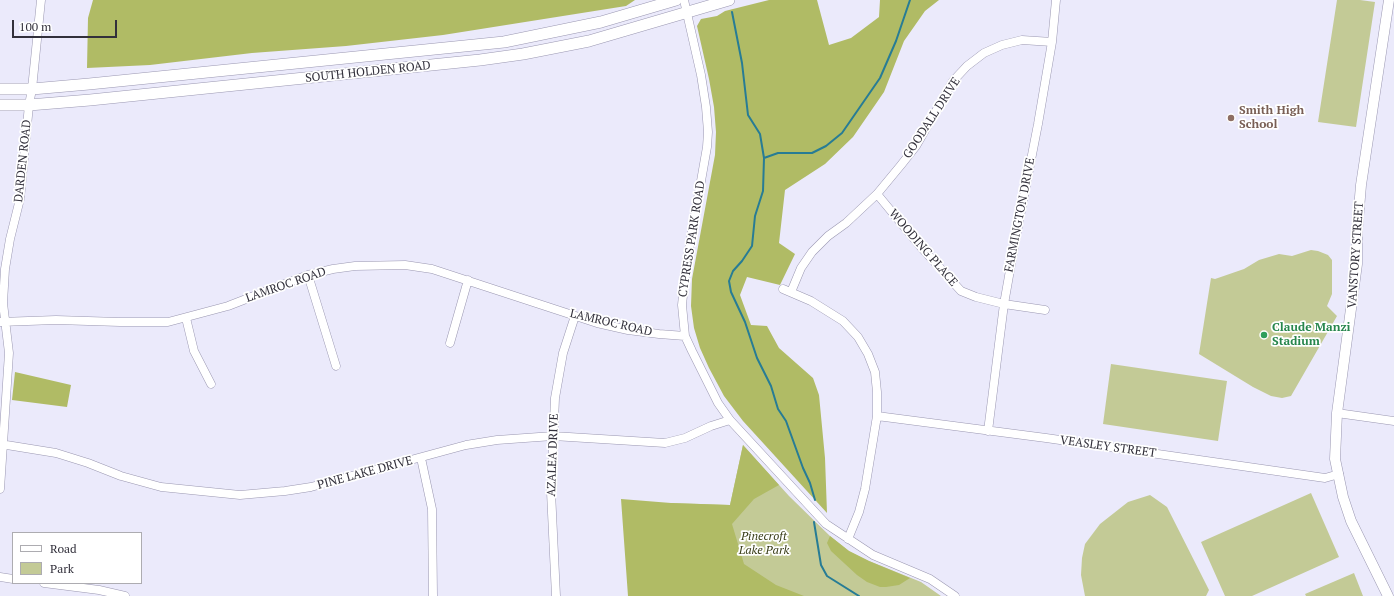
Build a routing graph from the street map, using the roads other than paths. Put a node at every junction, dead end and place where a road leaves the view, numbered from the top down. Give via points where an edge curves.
1 (42, 0) edge
2 (676, 0) edge
3 (684, 0) edge
4 (729, 0) edge
5 (1056, 0) edge
6 (1389, 0) edge
7 (687, 12) junction
8 (1052, 42) junction
9 (0, 89) edge
10 (32, 89) junction
11 (0, 105) edge
12 (29, 105) junction
13 (876, 194) junction
14 (308, 275) junction
15 (468, 280) junction
16 (1004, 304) junction
17 (1045, 310) dead end
18 (575, 316) junction
19 (186, 318) junction
20 (3, 322) edge
21 (685, 336) junction
22 (450, 342) dead end
23 (336, 366) dead end
24 (211, 384) dead end
25 (1337, 413) junction
26 (877, 416) junction
27 (730, 420) junction
28 (1394, 421) edge
29 (988, 431) junction
30 (553, 436) junction
31 (1, 444) edge
32 (421, 458) junction
33 (1339, 474) junction
34 (0, 489) edge
35 (848, 539) junction
36 (0, 577) edge
37 (12, 579) edge
38 (49, 584) edge
39 (98, 593) edge
40 (125, 596) edge
41 (433, 596) edge
42 (556, 596) edge
43 (955, 596) edge
44 (1388, 596) edge

1 - 10 street, DARDEN ROAD
2 - 10 main road, SOUTH HOLDEN ROAD via 600,22 504,42
3 - 7 street, CYPRESS PARK ROAD
4 - 7 main road, SOUTH HOLDEN ROAD
5 - 8 street, FARMINGTON DRIVE
6 - 25 street, VANSTORY STREET via 1361,185 1357,264
7 - 12 main road, SOUTH HOLDEN ROAD via 589,41 523,54 465,62
7 - 21 street, CYPRESS PARK ROAD via 701,75 708,132 686,266 682,305
8 - 13 street, GOODALL DRIVE via 1022,40 1002,45 984,53 968,66 953,81 916,146
8 - 16 street, FARMINGTON DRIVE
9 - 10 main road, SOUTH HOLDEN ROAD
10 - 12 street, DARDEN ROAD
11 - 12 main road, SOUTH HOLDEN ROAD
12 - 20 street, DARDEN ROAD via 20,199 5,268
13 - 16 street, WOODING PLACE via 961,291
13 - 26 street, GOODALL DRIVE via 812,252 787,290 843,321 858,337 875,372 878,392
14 - 15 street, LAMROC ROAD via 356,266 405,265 432,269
14 - 19 street, LAMROC ROAD via 228,306
14 - 23 street
15 - 18 street, LAMROC ROAD
15 - 22 street
16 - 17 street, WOODING PLACE
16 - 29 street, FARMINGTON DRIVE
18 - 21 street, LAMROC ROAD via 628,330
18 - 30 street, AZALEA DRIVE via 563,353 555,398
19 - 20 street, LAMROC ROAD via 149,323 56,320
19 - 24 street via 194,351
20 - 31 street, DARDEN ROAD via 9,353
21 - 27 street, CYPRESS PARK ROAD via 718,403
25 - 28 street
25 - 33 street, VANSTORY STREET via 1335,459
26 - 29 street, VEASLEY STREET
26 - 35 street via 865,489
27 - 30 street, PINE LAKE DRIVE via 665,443
27 - 35 street, CYPRESS PARK ROAD via 826,524
29 - 33 street, VEASLEY STREET via 1325,478
30 - 32 street, PINE LAKE DRIVE via 466,445
30 - 42 street, AZALEA DRIVE via 551,492
31 - 32 street, PINE LAKE DRIVE via 56,453 161,487 240,495 311,487
31 - 34 street, DARDEN ROAD
32 - 41 street via 432,509
33 - 44 street, VANSTORY STREET via 1351,521
35 - 43 street, CYPRESS PARK ROAD via 873,555 930,579
36 - 37 street
38 - 39 street
39 - 40 street

